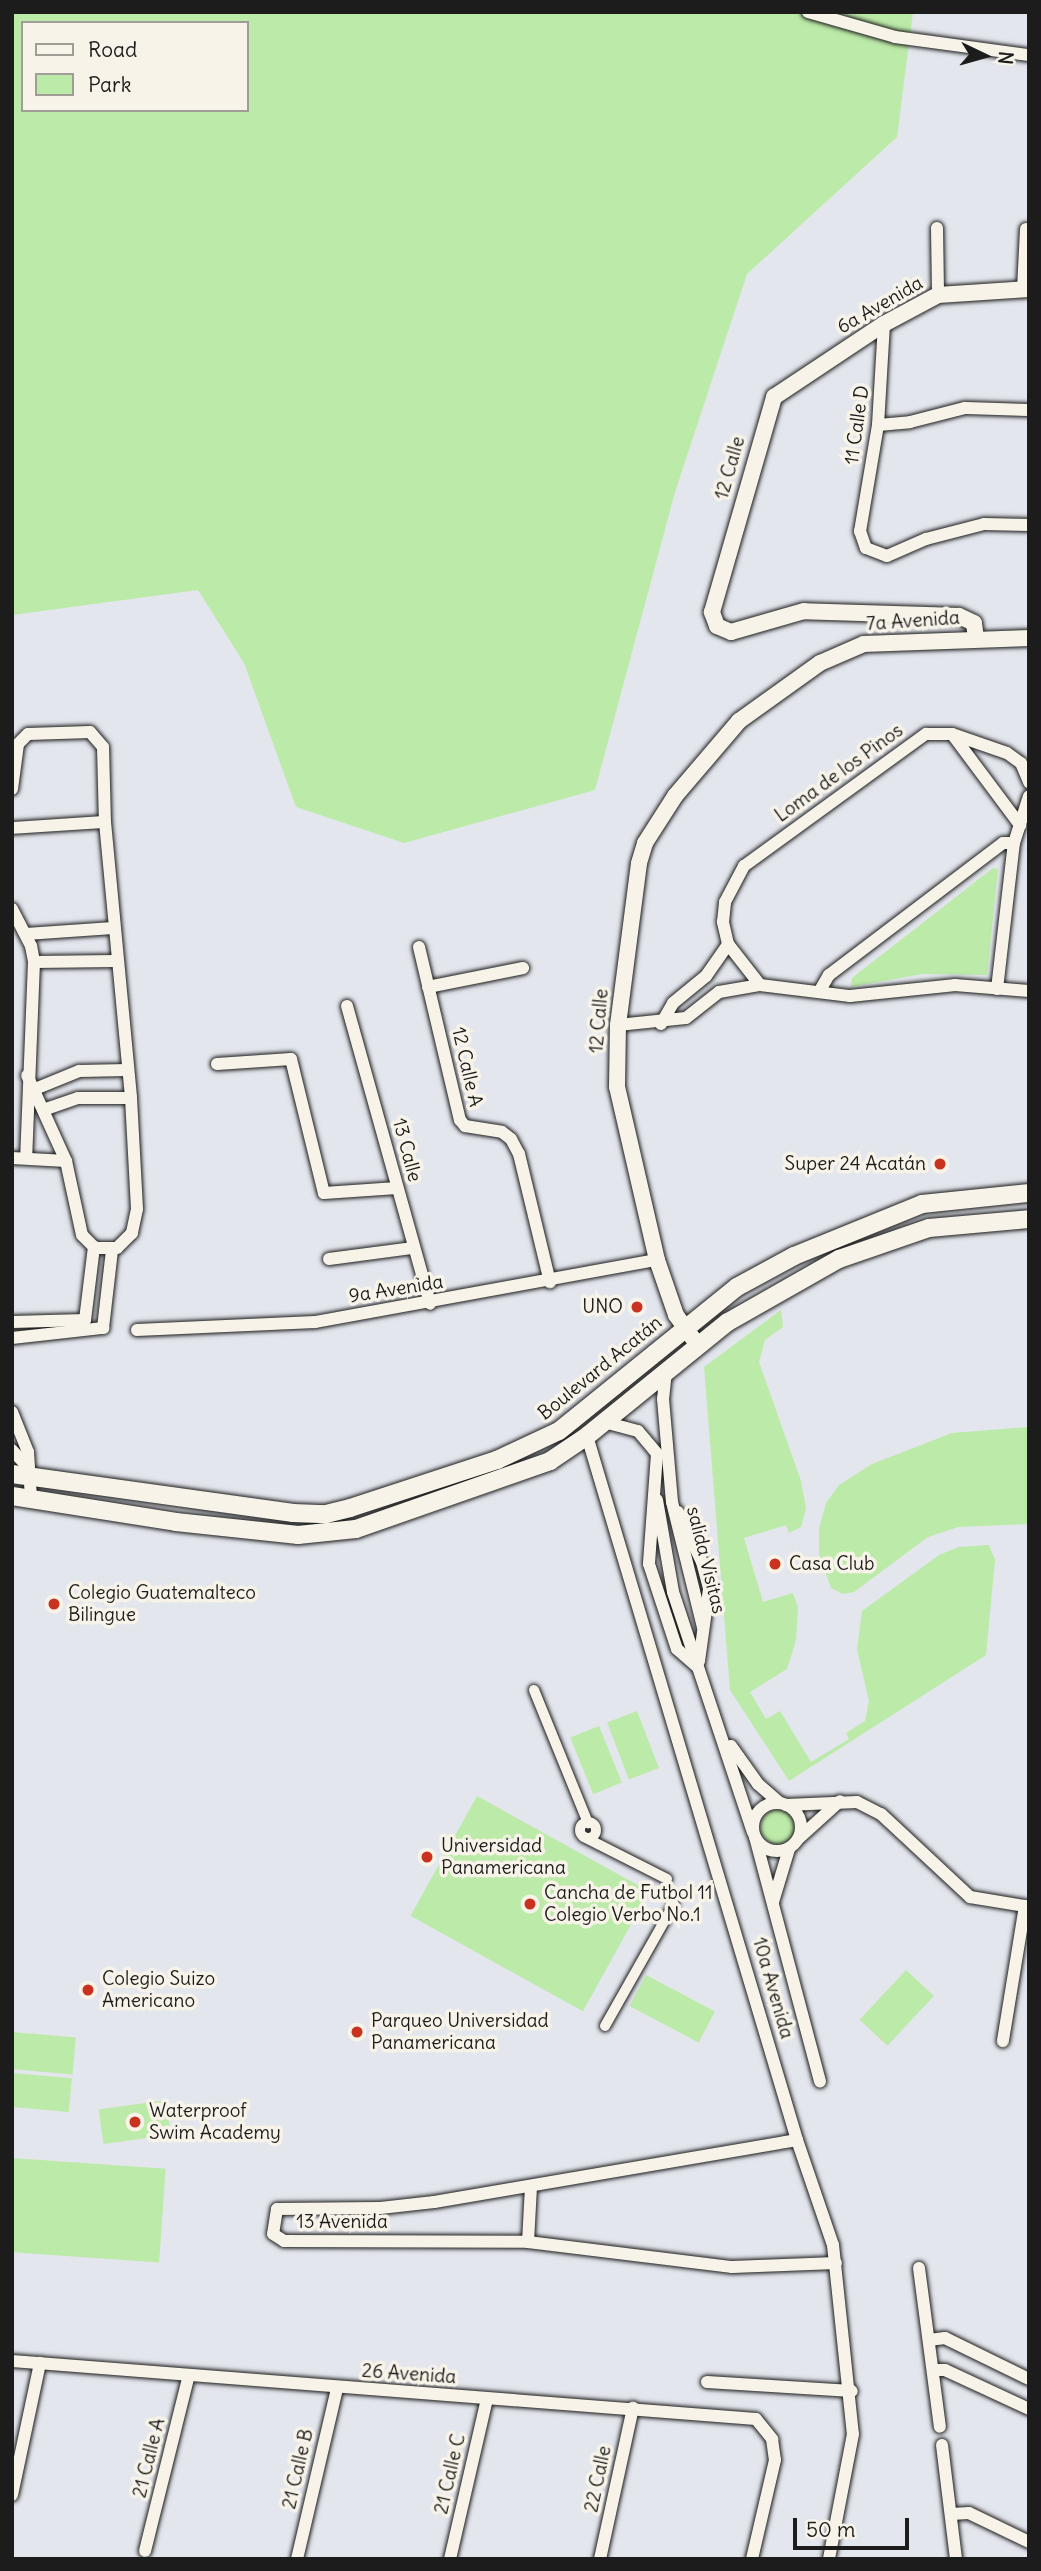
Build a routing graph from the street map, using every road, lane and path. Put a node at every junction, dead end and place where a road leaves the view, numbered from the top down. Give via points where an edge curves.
1 (808, 12) edge
2 (1029, 55) edge
3 (937, 228) dead end
4 (1026, 229) dead end
5 (1026, 289) edge
6 (938, 295) junction
7 (884, 324) junction
8 (770, 404) joint
9 (1029, 410) edge
10 (878, 425) junction
11 (1029, 525) edge
12 (976, 638) junction
13 (1029, 638) edge
14 (739, 721) joint
15 (952, 734) junction
16 (1029, 782) edge
17 (12, 789) edge
18 (1029, 796) edge
19 (104, 821) junction
20 (1020, 825) junction
21 (12, 828) edge
22 (1014, 843) junction
23 (12, 909) edge
24 (113, 928) junction
25 (26, 934) junction
26 (728, 944) junction
27 (419, 947) dead end
28 (115, 961) junction
29 (34, 962) junction
30 (523, 968) dead end
31 (706, 976) junction
32 (760, 985) junction
33 (428, 987) junction
34 (997, 989) junction
35 (1029, 991) edge
36 (719, 992) junction
37 (819, 992) junction
38 (347, 1006) dead end
39 (660, 1024) junction
40 (618, 1026) junction
41 (217, 1064) dead end
42 (127, 1070) junction
43 (27, 1075) junction
44 (35, 1089) junction
45 (131, 1098) junction
46 (46, 1109) junction
47 (12, 1158) edge
48 (26, 1158) junction
49 (66, 1161) junction
50 (397, 1188) junction
51 (1029, 1193) edge
52 (1029, 1219) edge
53 (94, 1247) junction
54 (413, 1248) junction
55 (112, 1250) junction
56 (329, 1259) dead end
57 (657, 1260) junction
58 (550, 1282) junction
59 (430, 1304) junction
60 (12, 1322) edge
61 (685, 1328) junction
62 (137, 1330) dead end
63 (12, 1338) edge
64 (697, 1344) junction
65 (666, 1371) junction
66 (12, 1412) edge
67 (604, 1422) junction
68 (587, 1436) junction
69 (12, 1450) edge
70 (23, 1472) edge
71 (12, 1496) edge
72 (32, 1499) junction
73 (699, 1668) junction
74 (534, 1690) dead end
75 (725, 1737) junction
76 (841, 1801) junction
77 (783, 1804) junction
78 (754, 1835) junction
79 (799, 1838) junction
80 (789, 1849) junction
81 (667, 1879) dead end
82 (674, 1904) dead end
83 (772, 1909) junction
84 (605, 2026) dead end
85 (1003, 2041) dead end
86 (820, 2081) dead end
87 (797, 2140) junction
88 (531, 2187) junction
89 (528, 2242) junction
90 (836, 2263) junction
91 (919, 2268) dead end
92 (929, 2340) junction
93 (12, 2361) edge
94 (40, 2363) junction
95 (933, 2370) junction
96 (189, 2375) junction
97 (1029, 2379) edge
98 (707, 2382) dead end
99 (337, 2389) junction
100 (852, 2391) junction
101 (487, 2399) junction
102 (633, 2408) junction
103 (1029, 2409) edge
104 (940, 2427) dead end
105 (942, 2445) dead end
106 (12, 2495) edge
107 (951, 2514) junction
108 (1029, 2542) edge
109 (145, 2550) dead end
110 (297, 2559) edge
111 (450, 2559) edge
112 (600, 2559) edge
113 (752, 2559) edge
114 (829, 2559) edge
115 (957, 2559) edge

1 - 2 street via 895,37
3 - 6 street
4 - 5 street
5 - 6 street, 6a Avenida
6 - 7 street, 6a Avenida
7 - 8 street, 6a Avenida via 786,387
7 - 10 street, 11 Calle D
8 - 12 street, 12 Calle via 716,592 712,612 716,624 728,631 744,631 804,611 960,616 974,623
9 - 10 street via 965,408
10 - 11 street, 11 Calle D via 860,531 866,548 887,556 926,539 984,524
12 - 13 street, 7a Avenida
12 - 14 street, 7a Avenida via 852,648 811,668
14 - 40 street, 12 Calle via 669,804 645,843
15 - 16 street, Loma de los Pinos via 1014,757
15 - 20 street
15 - 26 street, Loma de los Pinos via 926,734 744,866 725,902
17 - 19 street via 22,737 90,732 103,747
18 - 20 street
19 - 21 street
19 - 24 street
20 - 22 street
22 - 34 street
22 - 37 street via 1003,843 829,975
23 - 25 street
24 - 25 street
24 - 28 street
25 - 29 street
26 - 31 street
26 - 32 street
27 - 33 street, 12 Calle A
28 - 29 street
28 - 42 street
29 - 43 street
30 - 33 street
31 - 36 street
31 - 39 street via 673,1003
32 - 36 street
32 - 37 street
33 - 58 street, 12 Calle A via 460,1120 465,1126 502,1132 515,1146
34 - 35 street
34 - 37 street via 955,985 850,996
36 - 39 street via 686,1018
38 - 50 street, 13 Calle
39 - 40 street
40 - 57 street, 12 Calle via 617,1087
41 - 50 street via 290,1059 324,1193
42 - 44 street via 79,1071
42 - 45 street
43 - 44 street
43 - 48 street
44 - 46 street
45 - 46 street via 78,1098
45 - 55 street via 136,1218 129,1238
46 - 49 street
47 - 48 street
48 - 49 street
49 - 53 street via 82,1234
50 - 54 street, 13 Calle
51 - 61 main road, Boulevard Acatán via 922,1204 895,1213 794,1256 737,1287
52 - 64 main road via 929,1228 871,1245 798,1280
53 - 55 street
53 - 60 street via 85,1320
54 - 56 street
54 - 59 street, 13 Calle
55 - 63 street via 106,1324 96,1332
57 - 58 street, 9a Avenida
57 - 61 street, 12 Calle via 672,1306
58 - 59 street, 9a Avenida
59 - 62 street, 9a Avenida via 316,1322
61 - 64 street, 12 Calle
61 - 70 main road, Boulevard Acatán via 578,1418 528,1448 326,1514
64 - 65 main road
65 - 67 main road
65 - 73 street, salida Visitas via 663,1399 672,1502 703,1627
66 - 70 street via 28,1452
67 - 68 main road
67 - 73 street via 638,1431 652,1445 658,1461 657,1500 668,1573
68 - 72 main road via 550,1461 509,1478 368,1526 321,1536 176,1522
68 - 87 street, 10a Avenida
69 - 70 street
70 - 72 street
71 - 72 main road
73 - 75 street
74 - 81 street via 595,1831 584,1837
75 - 77 street via 758,1784
75 - 78 street
76 - 77 street
76 - 79 street
76 - 85 street via 857,1802 881,1814 970,1897 1025,1906
77 - 78 street via 760,1811
77 - 79 street via 798,1815
78 - 80 street via 766,1849
78 - 83 street
79 - 80 street
80 - 83 street
82 - 84 street
83 - 86 street
87 - 88 street, 13 Avenida
87 - 90 street, 10a Avenida
88 - 89 street
88 - 89 street, 13 Avenida via 380,2208 285,2208 274,2215 273,2234 284,2241
89 - 90 street, 13 Avenida via 732,2267
90 - 100 street, 10a Avenida
91 - 92 street
92 - 95 street
92 - 97 street via 945,2338
93 - 94 street, 26 Avenida
94 - 96 street, 26 Avenida
94 - 106 street
95 - 103 street via 945,2370
95 - 104 street
96 - 99 street, 26 Avenida
96 - 109 street, 21 Calle A
98 - 100 street
99 - 101 street, 26 Avenida
99 - 110 street, 21 Calle B
100 - 114 street, 10a Avenida via 853,2434
101 - 102 street, 26 Avenida
101 - 111 street, 21 Calle C
102 - 112 street, 22 Calle
102 - 113 street, 26 Avenida via 755,2419 772,2439 775,2460
105 - 107 street
107 - 108 street via 969,2513
107 - 115 street

